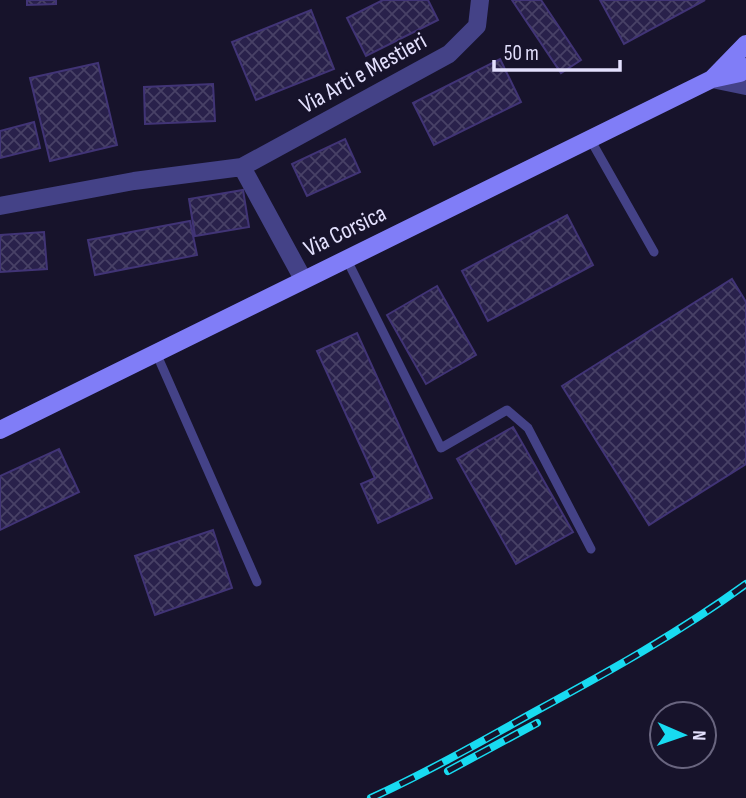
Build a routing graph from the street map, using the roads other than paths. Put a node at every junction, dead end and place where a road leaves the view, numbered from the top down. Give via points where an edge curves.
1 (480, 0) edge
2 (746, 44) edge
3 (746, 67) edge
4 (712, 79) junction
5 (746, 86) edge
6 (590, 139) junction
7 (242, 167) junction
8 (0, 205) edge
9 (654, 252) dead end
10 (345, 258) junction
11 (303, 279) junction
12 (157, 355) junction
13 (0, 430) edge
14 (590, 549) dead end
15 (257, 582) dead end

1 - 7 street, Via Arti e Mestieri via 477,26 449,54
2 - 4 main road, Via Corsica
3 - 4 main road, Via Corsica via 740,73
4 - 5 street
4 - 6 main road, Via Corsica
6 - 9 lane
6 - 10 main road, Via Corsica
7 - 8 street, Via Arti e Mestieri
7 - 11 street
10 - 11 main road, Via Corsica
10 - 14 lane via 441,448 507,410 528,428
11 - 12 main road, Via Corsica
12 - 13 main road, Via Corsica
12 - 15 lane

